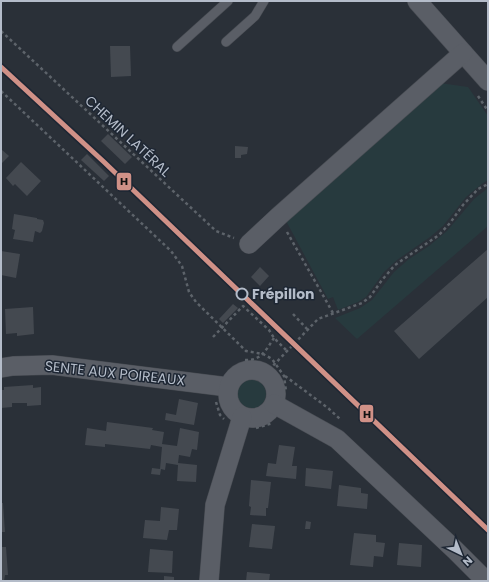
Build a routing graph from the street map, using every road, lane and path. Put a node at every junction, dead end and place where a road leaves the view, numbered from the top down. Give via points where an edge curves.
1 (228, 1) edge
2 (264, 1) edge
3 (417, 1) edge
4 (1, 31) edge
5 (226, 42) dead end
6 (177, 47) dead end
7 (463, 53) junction
8 (481, 85) edge
9 (1, 91) edge
10 (487, 108) edge
11 (488, 184) edge
12 (279, 216) junction
13 (250, 244) joint
14 (333, 313) junction
15 (293, 314) dead end
16 (222, 328) junction
17 (307, 329) junction
18 (213, 337) dead end
19 (274, 338) junction
20 (286, 350) junction
21 (263, 354) junction
22 (245, 360) dead end
23 (1, 368) edge
24 (270, 369) junction
25 (222, 392) junction
26 (278, 406) junction
27 (240, 424) junction
28 (209, 581) edge
29 (486, 581) edge

1 - 6 lane
2 - 5 lane via 255,16
3 - 7 street
4 - 13 path, CHEMIN LATÉRAL via 216,231
7 - 8 street
7 - 12 street
8 - 10 path
9 - 16 path via 171,251 182,266 189,292
11 - 14 path via 478,189 439,235 395,265 370,297 362,303
12 - 13 street
12 - 14 path
14 - 17 path via 318,319
15 - 17 path
16 - 18 path
16 - 19 path via 244,306
16 - 21 path via 246,351
17 - 20 path
19 - 20 path
19 - 21 path
20 - 24 path
21 - 22 path via 253,361
21 - 24 path
23 - 25 street, SENTE AUX POIREAUX via 52,365
24 - 25 street via 242,372
24 - 26 street
24 - 26 path via 284,376
25 - 27 street via 227,394 228,402
25 - 27 path via 220,415
26 - 27 path
26 - 27 street via 264,415
26 - 29 street via 337,439
27 - 28 street via 215,505

